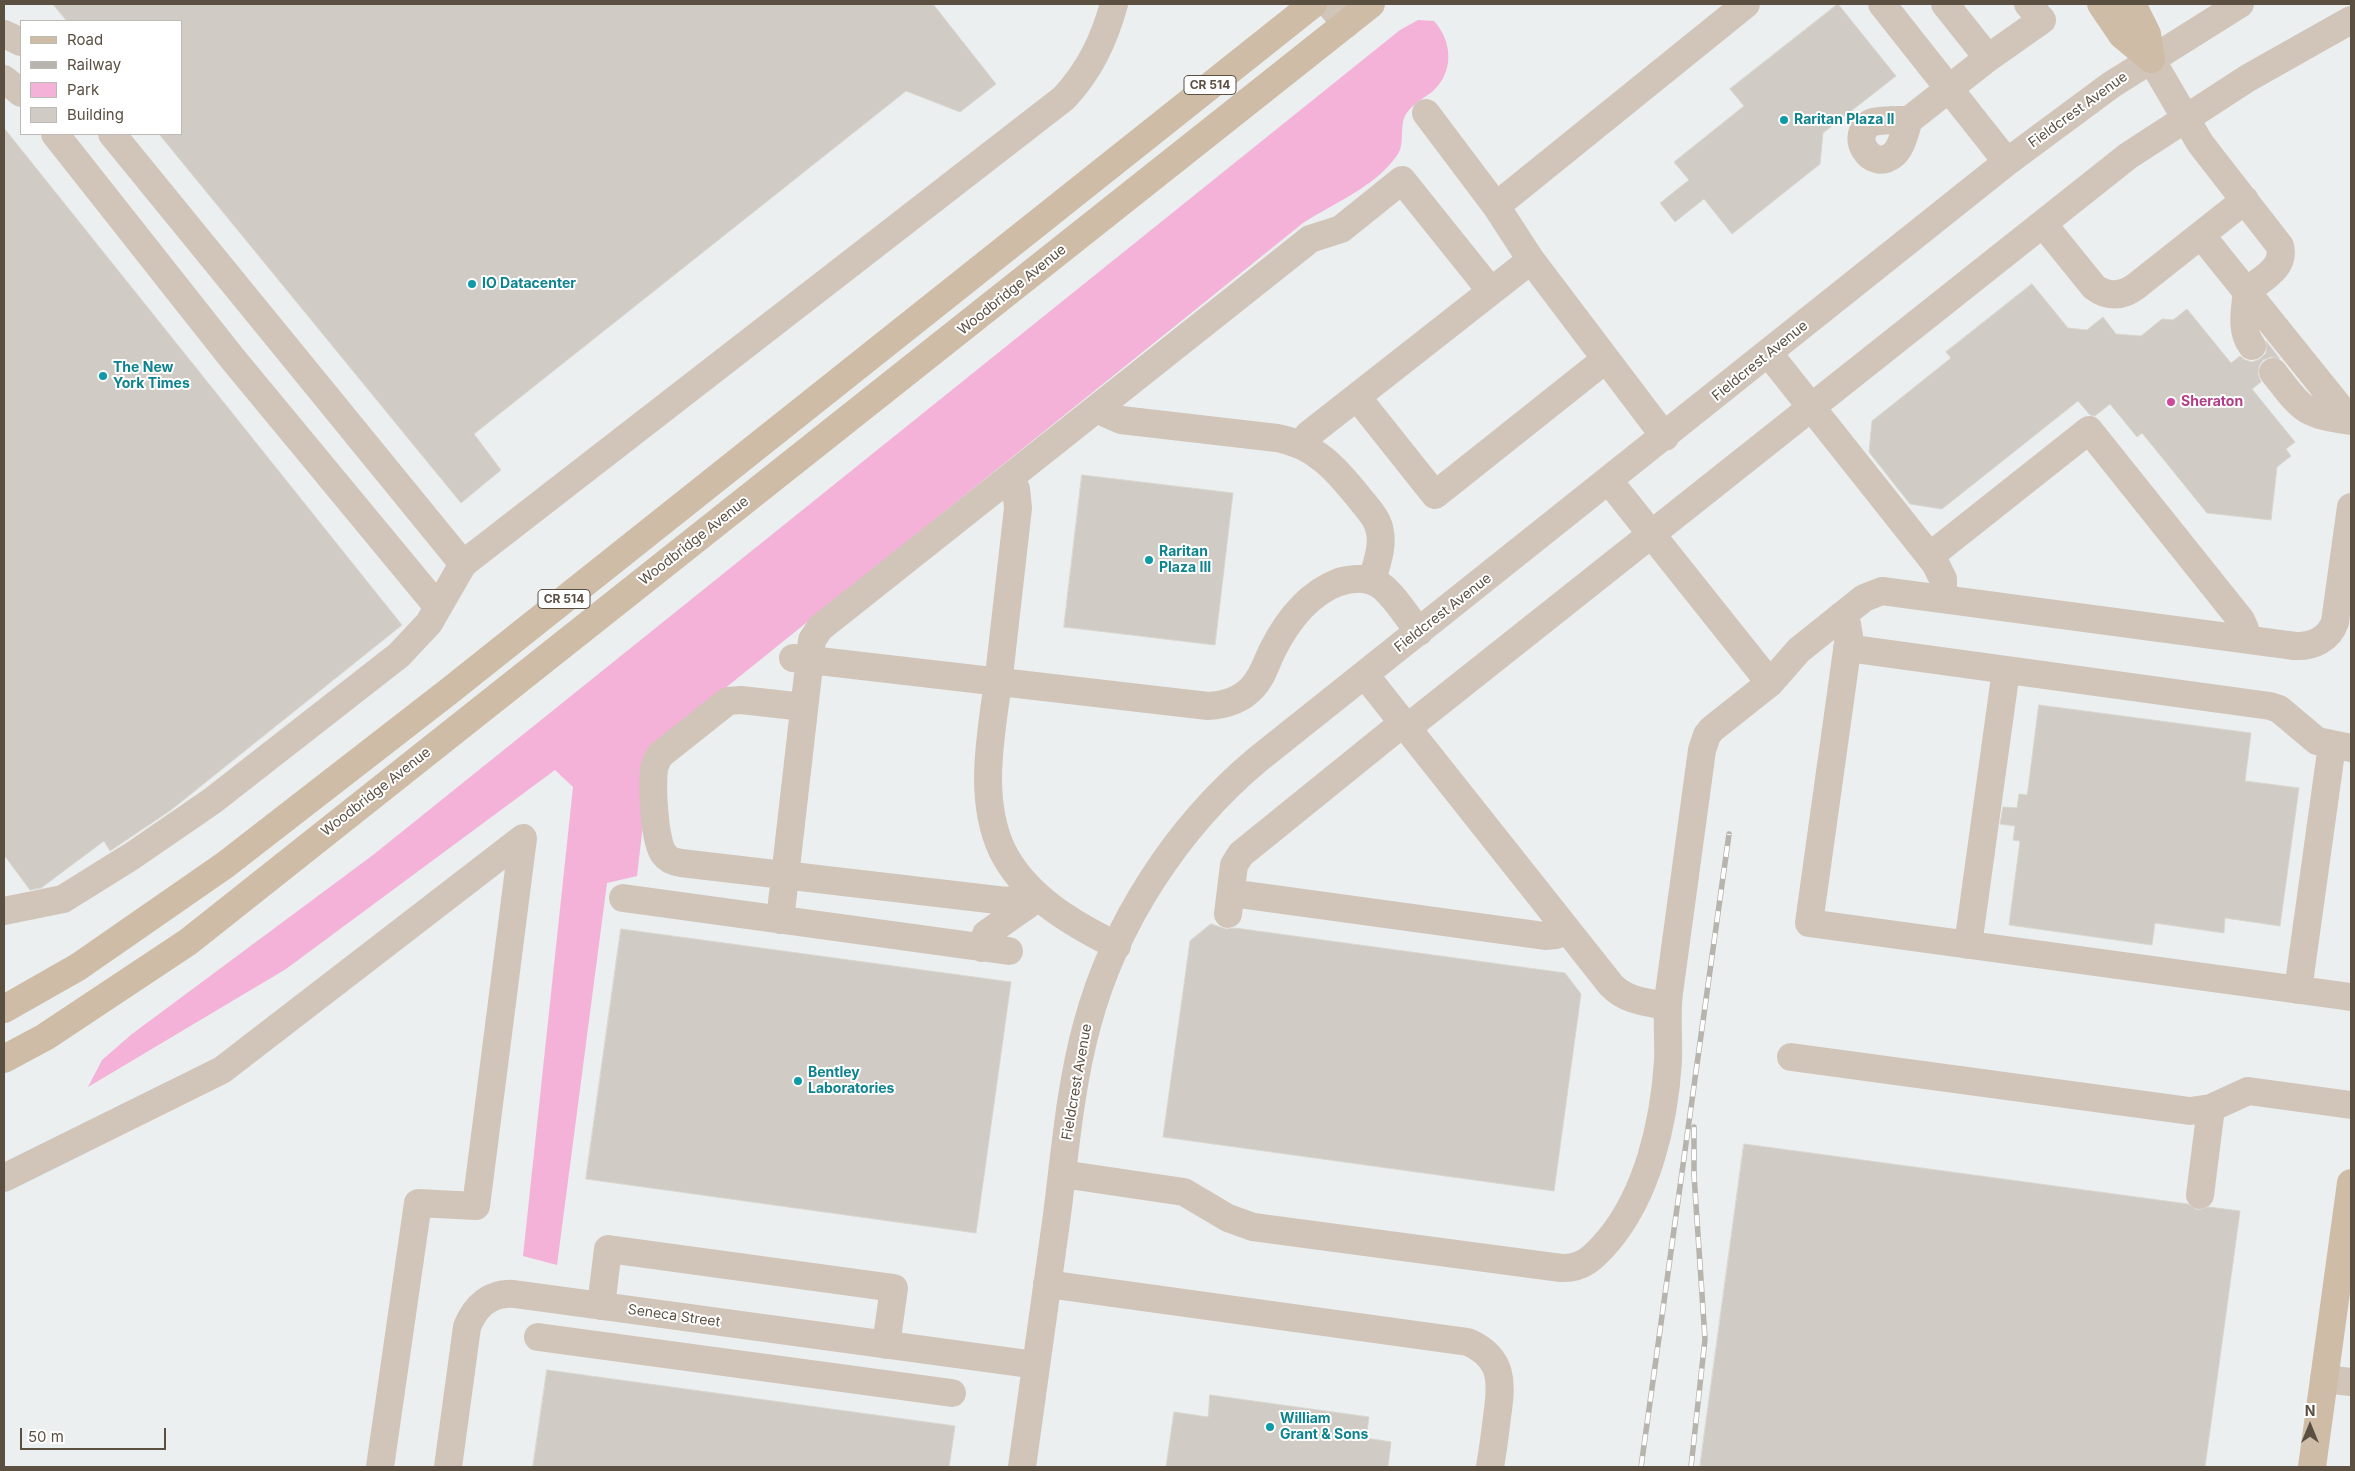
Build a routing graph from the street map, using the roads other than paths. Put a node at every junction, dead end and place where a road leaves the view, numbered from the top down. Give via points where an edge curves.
1 (1114, 4) edge
2 (1313, 4) edge
3 (1371, 4) edge
4 (1746, 4) edge
5 (1882, 4) edge
6 (1945, 4) edge
7 (2028, 4) edge
8 (2101, 4) edge
9 (2132, 4) edge
10 (2240, 4) edge
11 (1338, 14) edge
12 (2351, 20) edge
13 (4, 34) edge
14 (20, 42) edge
15 (1988, 58) junction
16 (2150, 59) junction
17 (4, 79) edge
18 (1949, 89) junction
19 (20, 92) edge
20 (1426, 113) dead end
21 (2184, 118) junction
22 (1908, 120) dead end
23 (56, 135) edge
24 (113, 135) edge
25 (2007, 162) junction
26 (2244, 200) junction
27 (1496, 206) junction
28 (2043, 224) junction
29 (2201, 235) junction
30 (1531, 260) junction
31 (1491, 290) junction
32 (2246, 291) junction
33 (2252, 346) dead end
34 (1769, 354) junction
35 (1606, 359) junction
36 (2273, 372) dead end
37 (1357, 396) junction
38 (1099, 407) junction
39 (1812, 407) junction
40 (2351, 420) edge
41 (1665, 437) junction
42 (1302, 446) junction
43 (1009, 478) junction
44 (1609, 481) junction
45 (2351, 507) edge
46 (1651, 535) junction
47 (1930, 556) junction
48 (463, 564) junction
49 (1372, 581) junction
50 (1943, 598) junction
51 (438, 607) junction
52 (1841, 616) junction
53 (1419, 632) junction
54 (2246, 639) junction
55 (1847, 648) junction
56 (800, 659) junction
57 (2006, 670) junction
58 (1365, 675) junction
59 (998, 682) junction
60 (1770, 683) junction
61 (804, 707) junction
62 (1405, 726) junction
63 (2341, 746) edge
64 (785, 876) junction
65 (1040, 897) junction
66 (623, 898) dead end
67 (4, 911) edge
68 (780, 920) junction
69 (1566, 929) junction
70 (1968, 945) junction
71 (1117, 946) junction
72 (2298, 990) junction
73 (2351, 997) edge
74 (1667, 1006) junction
75 (4, 1009) edge
76 (1791, 1057) dead end
77 (4, 1059) edge
78 (2351, 1105) edge
79 (2211, 1108) junction
80 (1062, 1174) junction
81 (4, 1178) edge
82 (2351, 1183) edge
83 (2200, 1195) dead end
84 (1047, 1284) junction
85 (600, 1306) junction
86 (666, 1315) junction
87 (538, 1336) dead end
88 (819, 1336) junction
89 (886, 1345) junction
90 (661, 1353) junction
91 (1036, 1365) junction
92 (814, 1374) junction
93 (2324, 1379) junction
94 (2351, 1382) edge
95 (952, 1393) dead end
96 (380, 1467) edge
97 (448, 1467) edge
98 (1022, 1467) edge
99 (1490, 1467) edge
100 (2312, 1467) edge

1 - 48 street via 1094,57 1082,79 1064,98
2 - 75 main road, CR 514 via 448,692 225,865 78,967
3 - 11 main road, Woodbridge Avenue / CR 514
4 - 27 street
5 - 18 street
6 - 15 street
7 - 15 street via 2042,20
8 - 16 main road via 2122,35
9 - 16 main road via 2147,34
10 - 16 street, Fieldcrest Avenue
11 - 77 main road, Woodbridge Avenue / CR 514 via 188,942 44,1037
12 - 21 street via 2279,59
13 - 14 street
15 - 18 street
16 - 21 street
16 - 25 street, Fieldcrest Avenue
17 - 19 street
18 - 22 street
18 - 25 street
20 - 27 street
21 - 26 street
21 - 28 street via 2128,156
23 - 51 street via 232,358
24 - 48 street
25 - 34 street, Fieldcrest Avenue
26 - 29 street
26 - 32 street via 2278,243 2281,257 2276,268
27 - 30 street
28 - 29 street via 2094,287 2111,295 2130,291
28 - 39 street
29 - 32 street
30 - 31 street
30 - 35 street
31 - 37 street
31 - 38 street via 1402,180 1341,229 1310,239
32 - 33 street via 2244,327
32 - 40 street
34 - 39 street
34 - 41 street, Fieldcrest Avenue
35 - 37 street via 1435,495
35 - 41 street
36 - 40 street via 2304,409 2326,417
37 - 42 street via 1308,435
38 - 42 street via 1121,420 1277,438
38 - 43 street
39 - 46 street
39 - 47 street
41 - 44 street, Fieldcrest Avenue
42 - 49 street via 1333,466 1374,517 1381,538
43 - 56 street via 816,631
43 - 59 street via 1016,489 1018,508
44 - 46 street
44 - 53 street, Fieldcrest Avenue
45 - 54 street via 2337,614 2329,634 2318,642 2303,646
46 - 60 street
46 - 62 street
47 - 50 street via 1942,573
47 - 54 street via 2089,430 2241,620
48 - 51 street
49 - 53 street via 1384,588
49 - 59 street via 1346,580 1313,597 1288,624 1252,688 1223,705
50 - 52 street via 1875,592
50 - 54 street
51 - 67 street via 399,655 204,806 63,900
52 - 55 street via 1848,629
52 - 60 street via 1799,650
53 - 58 street, Fieldcrest Avenue
55 - 57 street
55 - 70 street via 1809,923
56 - 59 street
56 - 61 street
57 - 63 street via 2270,706 2279,709 2317,741
57 - 70 street
58 - 62 street
58 - 71 street, Fieldcrest Avenue via 1252,764 1218,796 1154,877
59 - 65 street via 988,769 992,818 1009,862
60 - 74 street via 1712,729 1704,742
61 - 64 street
61 - 64 street via 728,701 665,750 654,768 658,840 668,859 681,864
62 - 69 street
62 - 69 street via 1246,848 1234,865 1229,903 1545,936 1556,936
63 - 72 street
64 - 65 street via 1006,901
64 - 68 street
65 - 68 street via 986,934 995,950
65 - 71 street via 1072,922
66 - 68 street
69 - 74 street via 1622,995
70 - 72 street
71 - 80 street, Fieldcrest Avenue via 1098,990 1083,1041
72 - 73 street
74 - 80 street via 1665,1086 1646,1170 1620,1226 1590,1260 1576,1268 1253,1227 1228,1218 1192,1195 1177,1190
76 - 79 street via 2190,1112
78 - 79 street via 2248,1091
79 - 83 street
80 - 84 street, Fieldcrest Avenue
81 - 96 street via 222,1070 523,838 476,1206 418,1203
82 - 93 main road
84 - 91 street, Fieldcrest Avenue
84 - 99 street via 1468,1342 1489,1356 1500,1376 1501,1393
85 - 86 street, Seneca Street
85 - 89 street via 608,1249 884,1286 894,1288
85 - 97 street, Seneca Street via 506,1293 478,1307 467,1327
86 - 88 street, Seneca Street
86 - 90 street
87 - 90 street
88 - 89 street, Seneca Street
88 - 92 street
89 - 91 street, Seneca Street
90 - 92 street
91 - 98 street, Fieldcrest Avenue
92 - 95 street
93 - 94 street
93 - 100 main road

